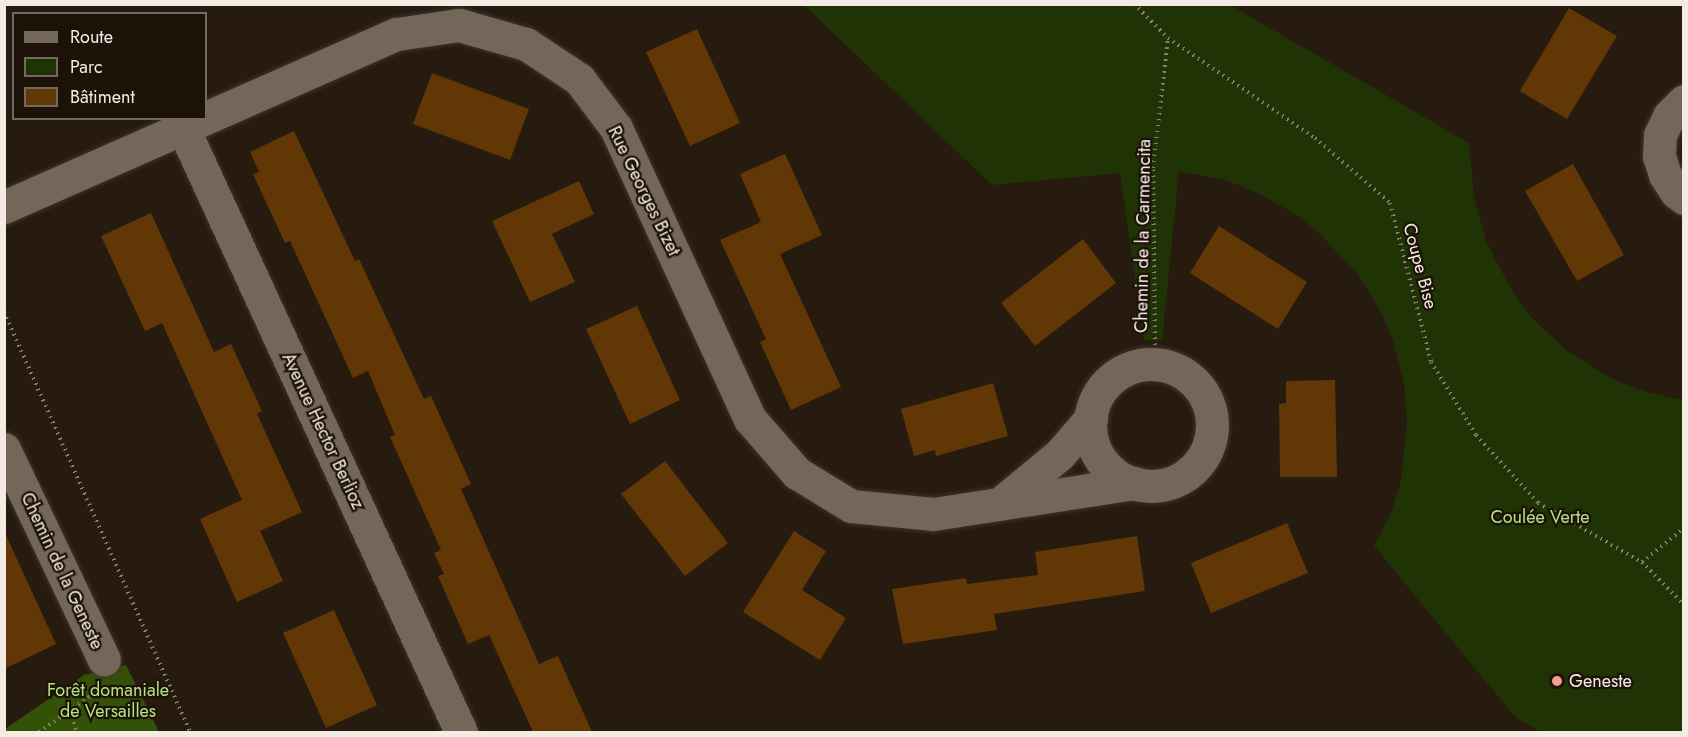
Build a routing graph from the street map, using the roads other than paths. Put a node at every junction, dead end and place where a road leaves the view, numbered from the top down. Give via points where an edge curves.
1 (1683, 101) edge
2 (206, 120) edge
3 (207, 120) edge
4 (184, 130) junction
5 (1683, 198) edge
6 (4, 207) edge
7 (1090, 418) junction
8 (4, 449) edge
9 (1135, 483) junction
10 (1002, 502) junction
11 (104, 660) road end
12 (461, 732) edge

1 - 5 street via 1669,116 1660,135 1659,156 1665,175
2 - 4 street, Rue Georges Bizet
3 - 10 street, Rue Georges Bizet via 398,34 459,25 526,44 579,79 616,128 750,419 797,474 851,506 934,514
4 - 6 street, Rue Georges Bizet
4 - 12 street, Avenue Hector Berlioz
7 - 9 street, Rue Georges Bizet via 1096,452 1119,477
7 - 9 street, Rue Georges Bizet via 1107,382 1141,364 1155,363 1180,370 1196,382 1209,408 1211,438 1204,456 1191,471 1174,481 1155,485
7 - 10 street, Rue Georges Bizet via 1060,454
8 - 11 street, Chemin de la Geneste
9 - 10 street, Rue Georges Bizet

